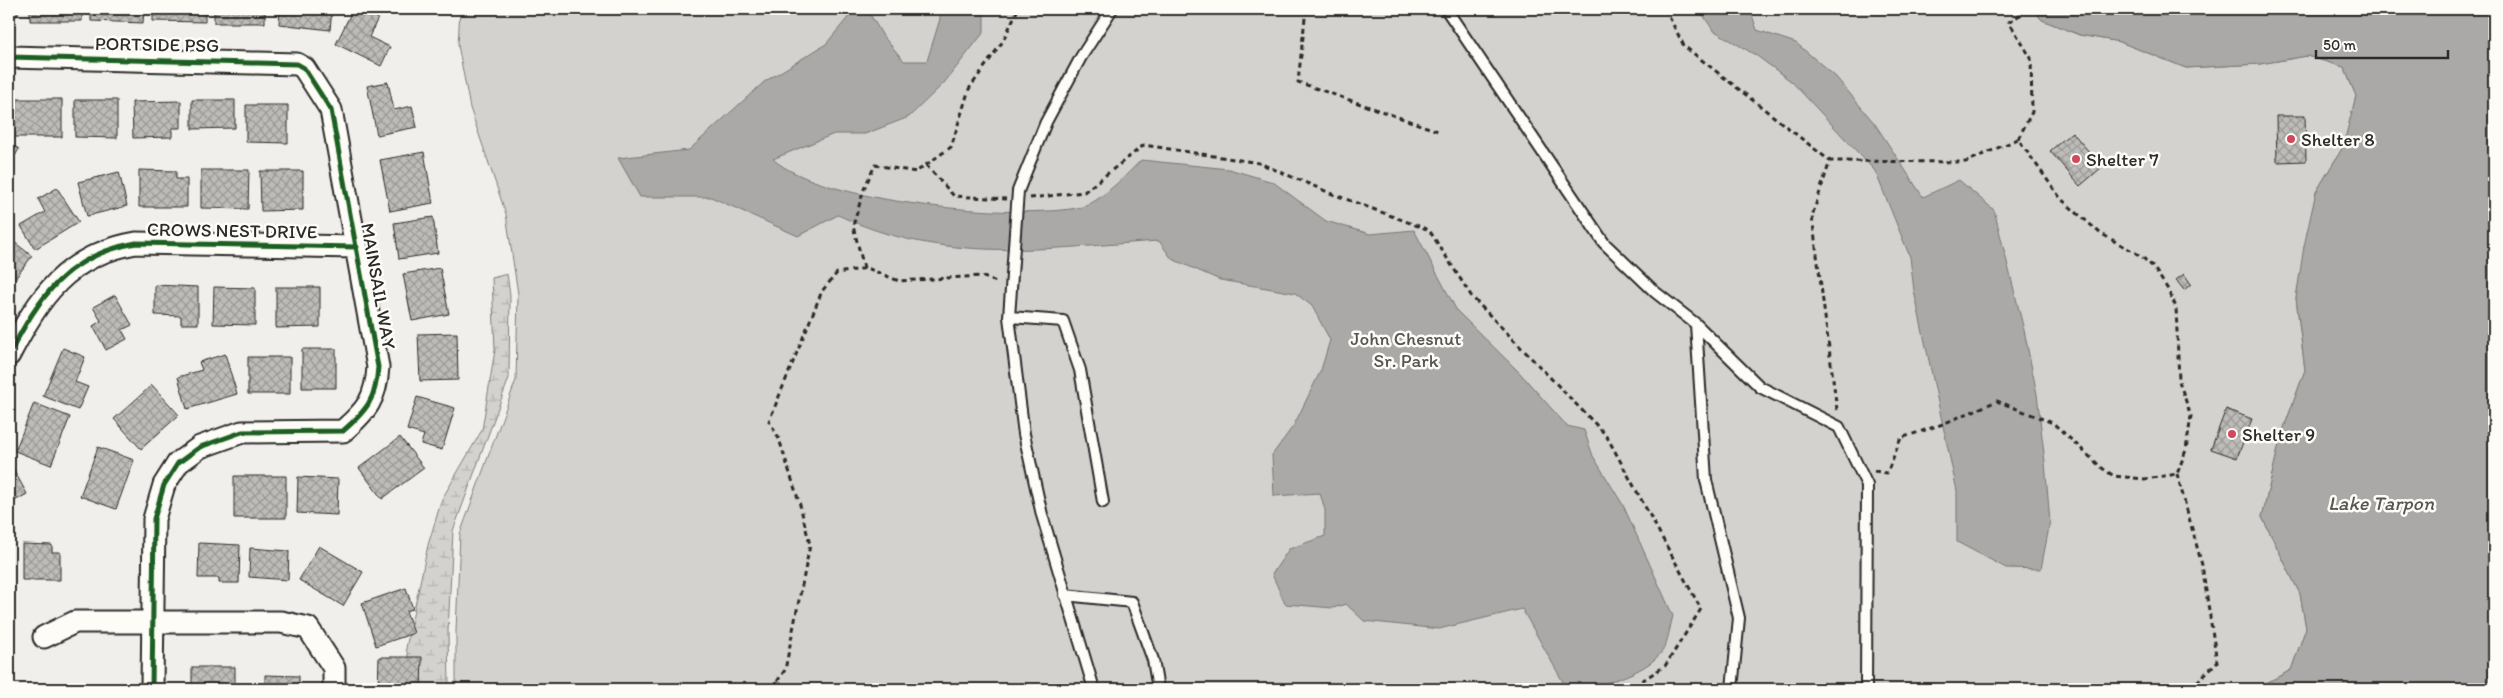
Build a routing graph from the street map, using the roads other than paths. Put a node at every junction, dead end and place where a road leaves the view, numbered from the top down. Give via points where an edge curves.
1 (1112, 9) edge
2 (1446, 9) edge
3 (9, 56) edge
4 (304, 68) joint
5 (356, 247) junction
6 (1009, 318) junction
7 (1696, 324) junction
8 (9, 355) edge
9 (1103, 502) dead end
10 (1065, 595) junction
11 (152, 621) junction
12 (44, 636) dead end
13 (152, 689) edge
14 (334, 689) edge
15 (1094, 689) edge
16 (1158, 689) edge
17 (1732, 689) edge
18 (1866, 689) edge

1 - 6 lane via 1046,122 1018,191
2 - 7 lane via 1604,243 1655,292
3 - 4 street, PORTSIDE PSG via 272,62 297,64
4 - 5 street, MAINSAIL WAY via 331,110
5 - 8 street, CROWS NEST DRIVE via 136,243 115,247 83,261 53,285
5 - 11 street, MAINSAIL WAY via 378,367 376,389 365,412 343,431 242,432 200,447 178,463 164,485 154,518
6 - 9 lane via 1063,321 1080,370
6 - 10 lane via 1024,434 1042,515
7 - 17 lane via 1706,480 1739,618
7 - 18 lane via 1760,387 1839,427 1867,485
10 - 15 lane
10 - 16 lane via 1132,602 1153,660
11 - 12 street via 75,622
11 - 13 street, MAINSAIL WAY
11 - 14 street via 281,622 308,628 334,668

